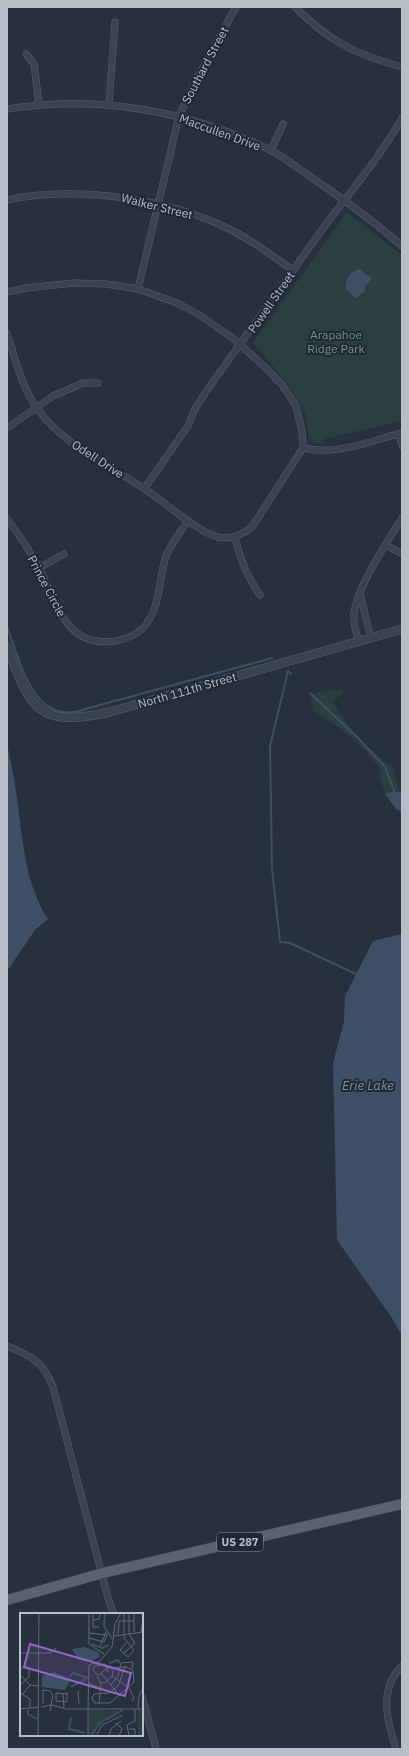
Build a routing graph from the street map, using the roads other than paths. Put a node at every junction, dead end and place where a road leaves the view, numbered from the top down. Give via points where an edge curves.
1 (236, 7) edge
2 (295, 7) edge
3 (115, 22) dead end
4 (26, 54) dead end
5 (402, 67) edge
6 (39, 104) junction
7 (109, 104) junction
8 (7, 108) edge
9 (178, 116) junction
10 (402, 118) edge
11 (283, 124) dead end
12 (271, 150) junction
13 (7, 200) edge
14 (345, 200) junction
15 (157, 204) junction
16 (402, 246) edge
17 (293, 270) junction
18 (138, 289) junction
19 (7, 292) edge
20 (7, 334) edge
21 (241, 344) junction
22 (98, 383) dead end
23 (36, 407) junction
24 (7, 428) edge
25 (400, 434) edge
26 (402, 446) edge
27 (303, 448) junction
28 (144, 489) junction
29 (402, 518) edge
30 (7, 519) edge
31 (188, 520) junction
32 (234, 537) junction
33 (386, 545) junction
34 (64, 554) dead end
35 (402, 554) edge
36 (39, 568) junction
37 (360, 594) junction
38 (260, 595) dead end
39 (402, 629) edge
40 (371, 638) junction
41 (359, 641) junction
42 (7, 647) edge
43 (7, 1346) edge
44 (402, 1504) edge
45 (103, 1573) junction
46 (7, 1600) edge
47 (114, 1613) edge
48 (402, 1666) edge
49 (143, 1700) edge
50 (156, 1749) edge
51 (396, 1749) edge

1 - 9 street, Southard Street
2 - 5 street via 332,39 372,59
3 - 7 street
4 - 6 street via 34,64
6 - 7 street, Maccullen Drive
6 - 8 street, Maccullen Drive
7 - 9 street, Maccullen Drive
9 - 12 street, Maccullen Drive
9 - 15 street, Southard Street
10 - 14 street, Powell Street via 391,138
11 - 12 street
12 - 14 street, Maccullen Drive
13 - 15 street, Walker Street via 49,194 84,194
14 - 16 street, Maccullen Drive
14 - 17 street, Powell Street
15 - 17 street, Walker Street via 202,217 229,229
15 - 18 street, Southard Street
17 - 21 street, Powell Street
18 - 19 street via 74,283
18 - 21 street via 178,303
20 - 23 street, Odell Drive via 19,373
21 - 27 street via 272,375 296,406
21 - 28 street, Powell Street via 205,393 188,426
22 - 23 street via 83,383 71,387
23 - 24 street
23 - 28 street, Odell Drive via 60,434
25 - 26 street
25 - 27 street via 333,450
27 - 32 street via 252,527
28 - 31 street, Odell Drive
29 - 33 street
30 - 36 street, Prince Circle
31 - 32 street, Odell Drive via 217,537
31 - 36 street, Prince Circle via 166,557 154,610 148,622 142,630 118,641 93,641 70,628
32 - 38 street via 249,580
33 - 35 street
33 - 37 street via 367,576
34 - 36 street
37 - 40 street
37 - 41 street via 354,620
39 - 40 street, North 111th Street
40 - 41 street, North 111th Street
41 - 42 street, North 111th Street via 110,712 68,719 45,713 27,695
43 - 45 street via 29,1356 48,1374
44 - 45 main road, US 287
45 - 46 main road, US 287
45 - 47 street
48 - 51 street via 395,1673 386,1694
49 - 50 street

